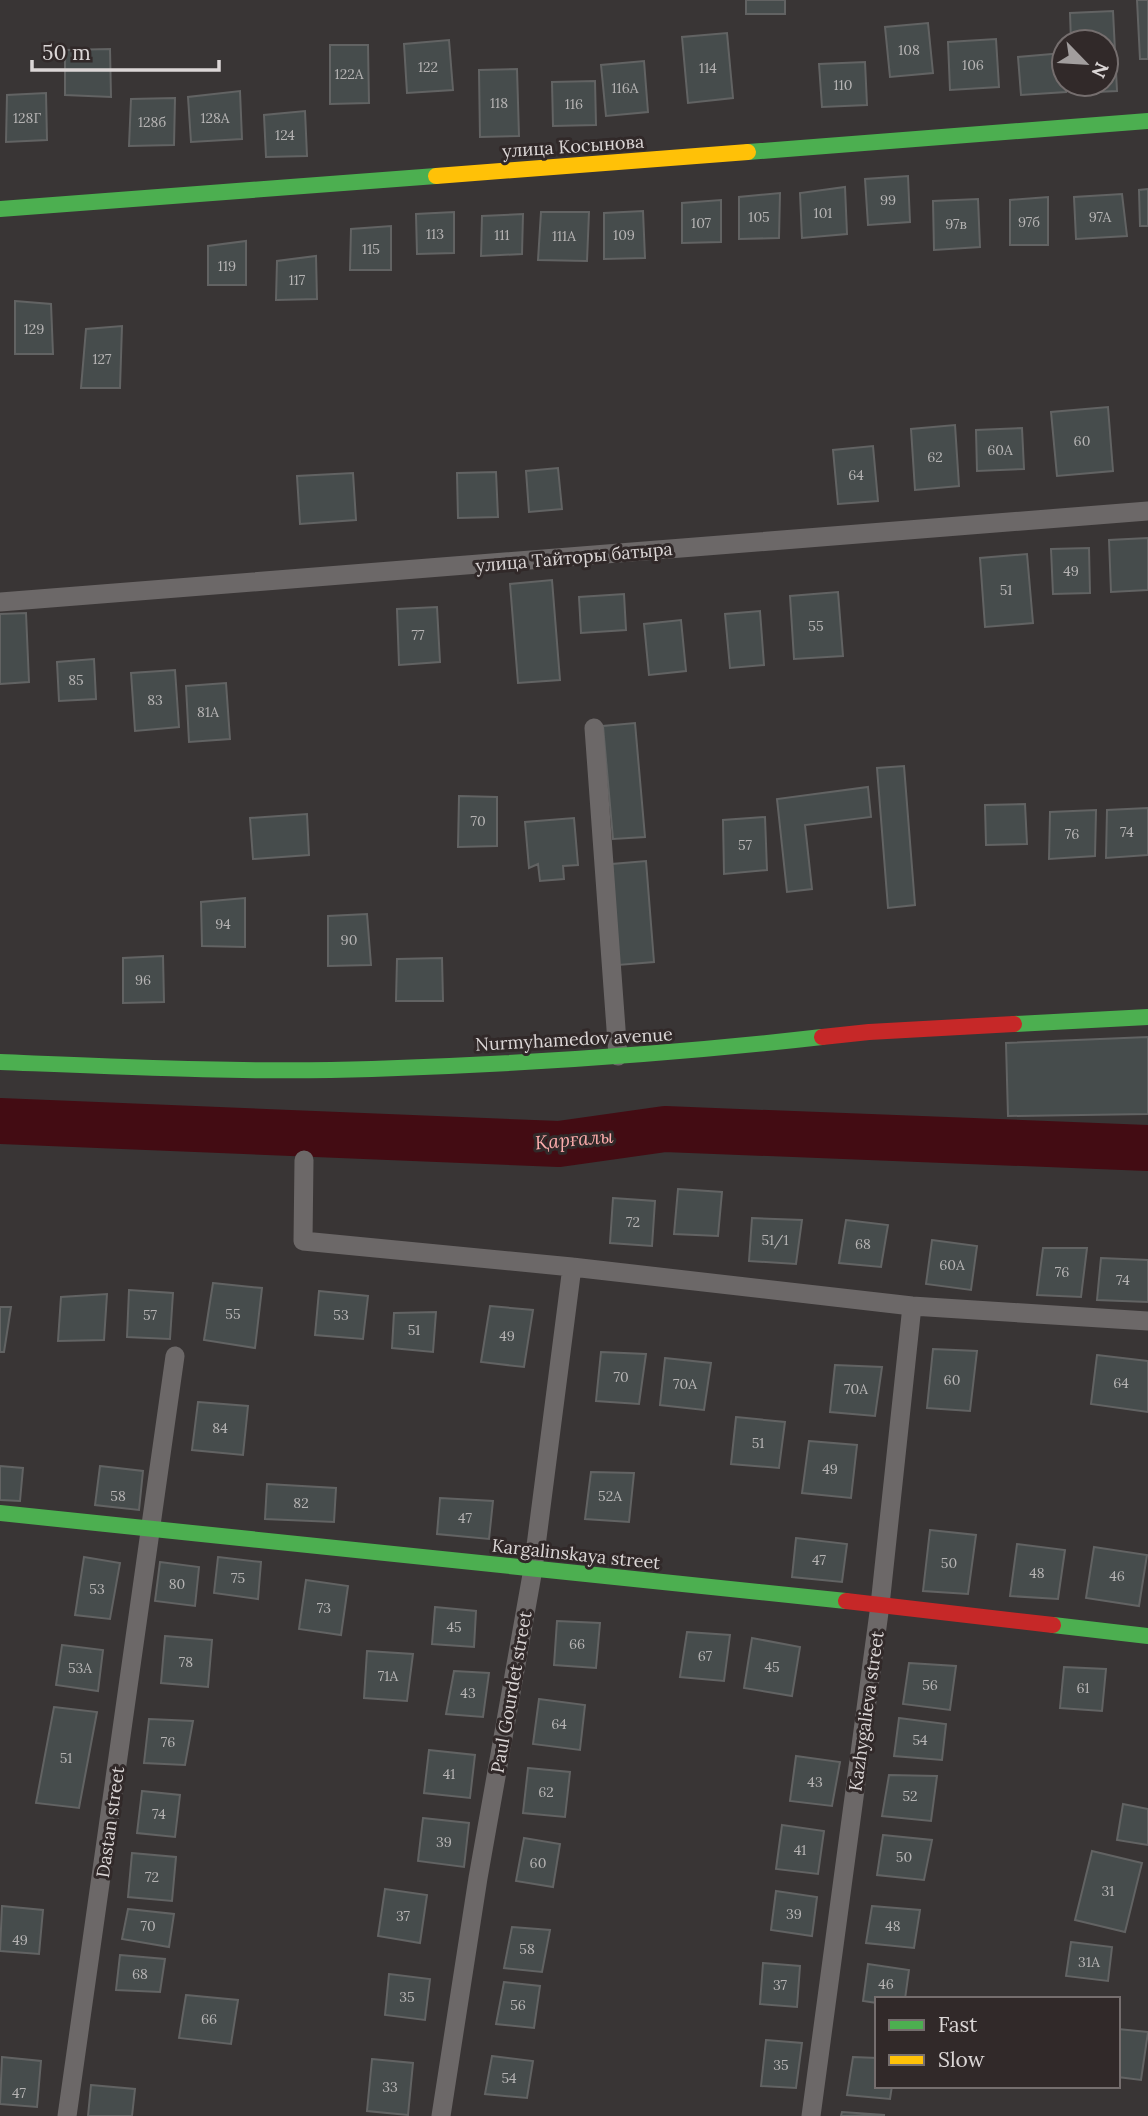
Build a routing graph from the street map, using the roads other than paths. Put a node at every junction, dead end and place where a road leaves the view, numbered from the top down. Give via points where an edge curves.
1 (1148, 121) edge
2 (0, 209) edge
3 (1148, 511) edge
4 (0, 602) edge
5 (594, 728) dead end
6 (1148, 1017) edge
7 (618, 1056) junction
8 (0, 1062) edge
9 (303, 1160) dead end
10 (572, 1267) junction
11 (912, 1306) junction
12 (1148, 1321) edge
13 (175, 1356) dead end
14 (0, 1513) edge
15 (152, 1528) junction
16 (533, 1569) junction
17 (880, 1605) junction
18 (1148, 1636) edge
19 (67, 2116) edge
20 (442, 2116) edge
21 (811, 2116) edge

1 - 2 street, улица Косынова
3 - 4 street, улица Тайторы батыра
5 - 7 street
6 - 7 street, Nurmyhamedov avenue via 869,1032
7 - 8 street, Nurmyhamedov avenue via 371,1069 180,1069
9 - 10 street via 303,1241
10 - 11 street
10 - 16 street, Paul Gourdet street
11 - 12 street
11 - 17 street, Kazhygalieva street
13 - 15 street, Dastan street
14 - 15 street, Kargalinskaya street
15 - 16 street, Kargalinskaya street
15 - 19 street, Dastan street
16 - 17 street, Kargalinskaya street
16 - 20 street, Paul Gourdet street via 478,1878
17 - 18 street, Kargalinskaya street
17 - 21 street, Kazhygalieva street

